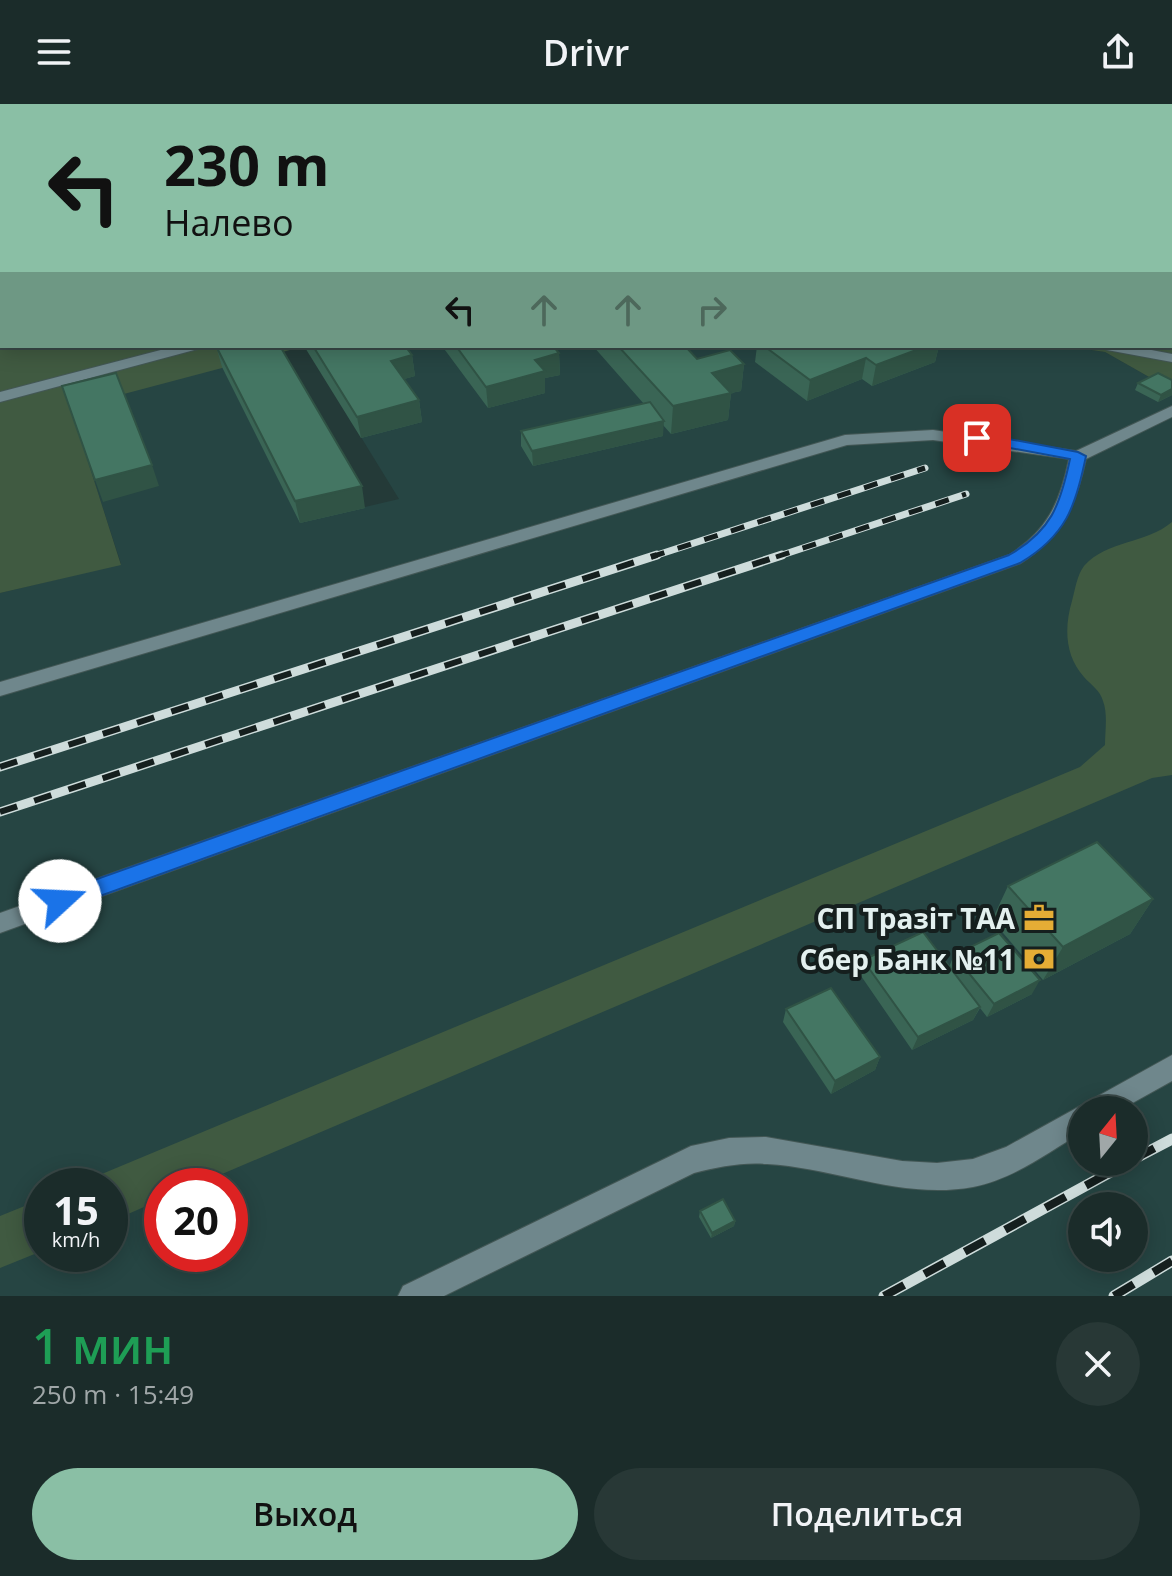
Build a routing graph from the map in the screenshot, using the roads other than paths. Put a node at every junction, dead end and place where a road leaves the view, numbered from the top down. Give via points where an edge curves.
1 (185, 348) edge
2 (1118, 348) edge
3 (1172, 358) edge
4 (0, 397) edge
5 (1172, 411) edge
6 (1078, 456) junction
7 (0, 689) edge
8 (0, 923) edge
9 (1172, 1067) edge
10 (1119, 1096) edge
11 (1068, 1124) edge
12 (413, 1296) edge

1 - 4 lane
2 - 3 lane
5 - 6 lane
6 - 7 lane via 940,433 845,440
6 - 8 lane via 1070,495 1055,526 1039,545 1015,559
9 - 10 lane
11 - 12 lane via 977,1172 942,1177 907,1176 774,1149 716,1152

